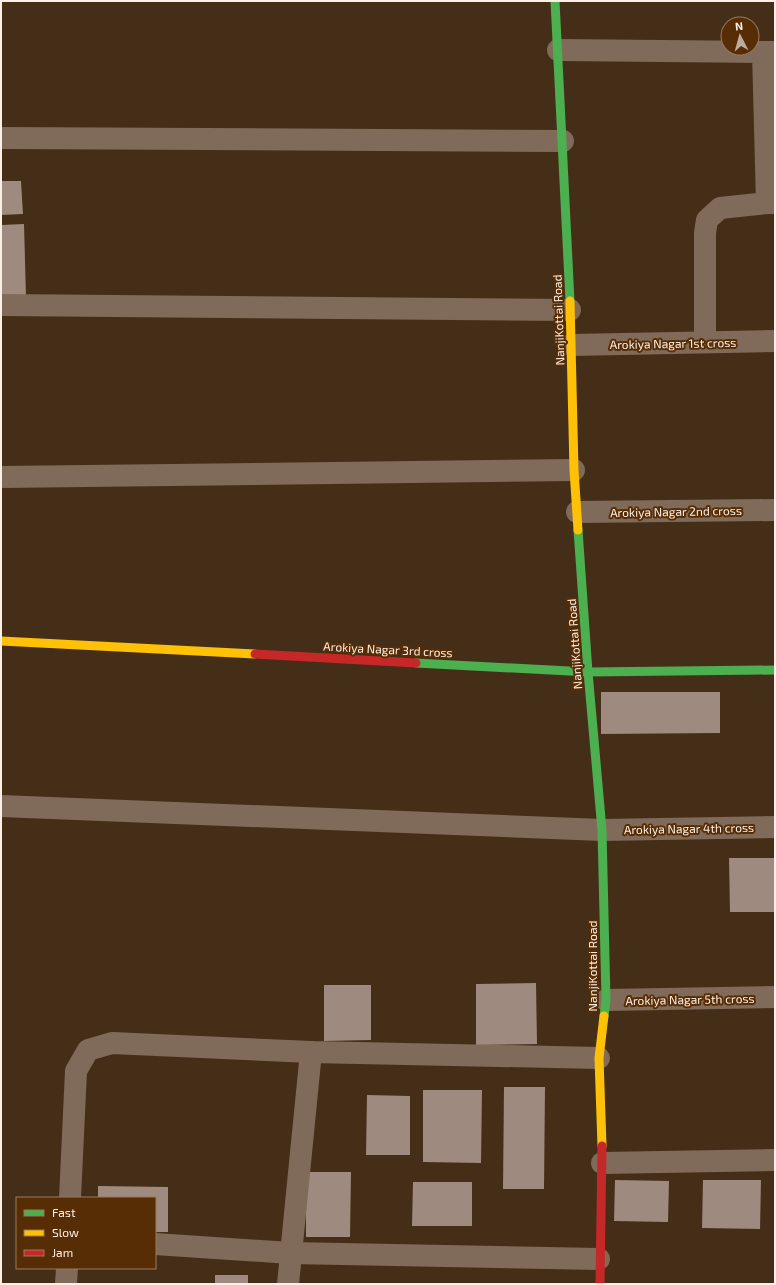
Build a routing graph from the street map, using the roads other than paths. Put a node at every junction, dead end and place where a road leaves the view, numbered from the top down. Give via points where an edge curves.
1 (555, 1) edge
2 (558, 50) junction
3 (769, 52) edge
4 (1, 138) edge
5 (563, 141) junction
6 (771, 203) edge
7 (1, 305) edge
8 (570, 310) junction
9 (775, 341) edge
10 (705, 342) junction
11 (570, 346) junction
12 (574, 470) junction
13 (1, 477) edge
14 (775, 510) edge
15 (577, 512) junction
16 (1, 641) edge
17 (775, 670) edge
18 (588, 672) junction
19 (1, 806) edge
20 (775, 827) edge
21 (602, 830) junction
22 (775, 997) edge
23 (606, 1000) junction
24 (311, 1052) junction
25 (599, 1058) junction
26 (775, 1160) edge
27 (602, 1164) junction
28 (70, 1197) edge
29 (156, 1244) edge
30 (290, 1253) junction
31 (599, 1259) junction
32 (67, 1269) edge
33 (66, 1284) edge
34 (288, 1284) edge
35 (600, 1284) edge

1 - 2 main road, NanjiKottai Road
2 - 3 street
2 - 5 main road, NanjiKottai Road
3 - 6 street
4 - 5 street
5 - 8 main road, NanjiKottai Road
6 - 10 street via 720,208 707,220
7 - 8 street
8 - 11 main road, NanjiKottai Road
9 - 10 street, Arokiya Nagar 1st cross
10 - 11 street, Arokiya Nagar 1st cross
11 - 12 main road, NanjiKottai Road
12 - 13 street
12 - 15 main road, NanjiKottai Road
14 - 15 street, Arokiya Nagar 2nd cross
15 - 18 main road, NanjiKottai Road
16 - 18 main road, Arokiya Nagar 3rd cross
17 - 18 main road, Arokiya Nagar 3rd cross
18 - 21 main road, NanjiKottai Road
19 - 21 street, Arokiya Nagar 4th cross
20 - 21 street, Arokiya Nagar 4th cross
21 - 23 main road, NanjiKottai Road
22 - 23 street, Arokiya Nagar 5th cross
23 - 25 main road, NanjiKottai Road
24 - 25 street
24 - 28 street via 112,1043 88,1050 76,1071
24 - 30 street
25 - 27 main road, NanjiKottai Road
26 - 27 street
27 - 31 main road, NanjiKottai Road
29 - 30 street
30 - 31 street
30 - 34 street
31 - 35 main road, NanjiKottai Road
32 - 33 street

